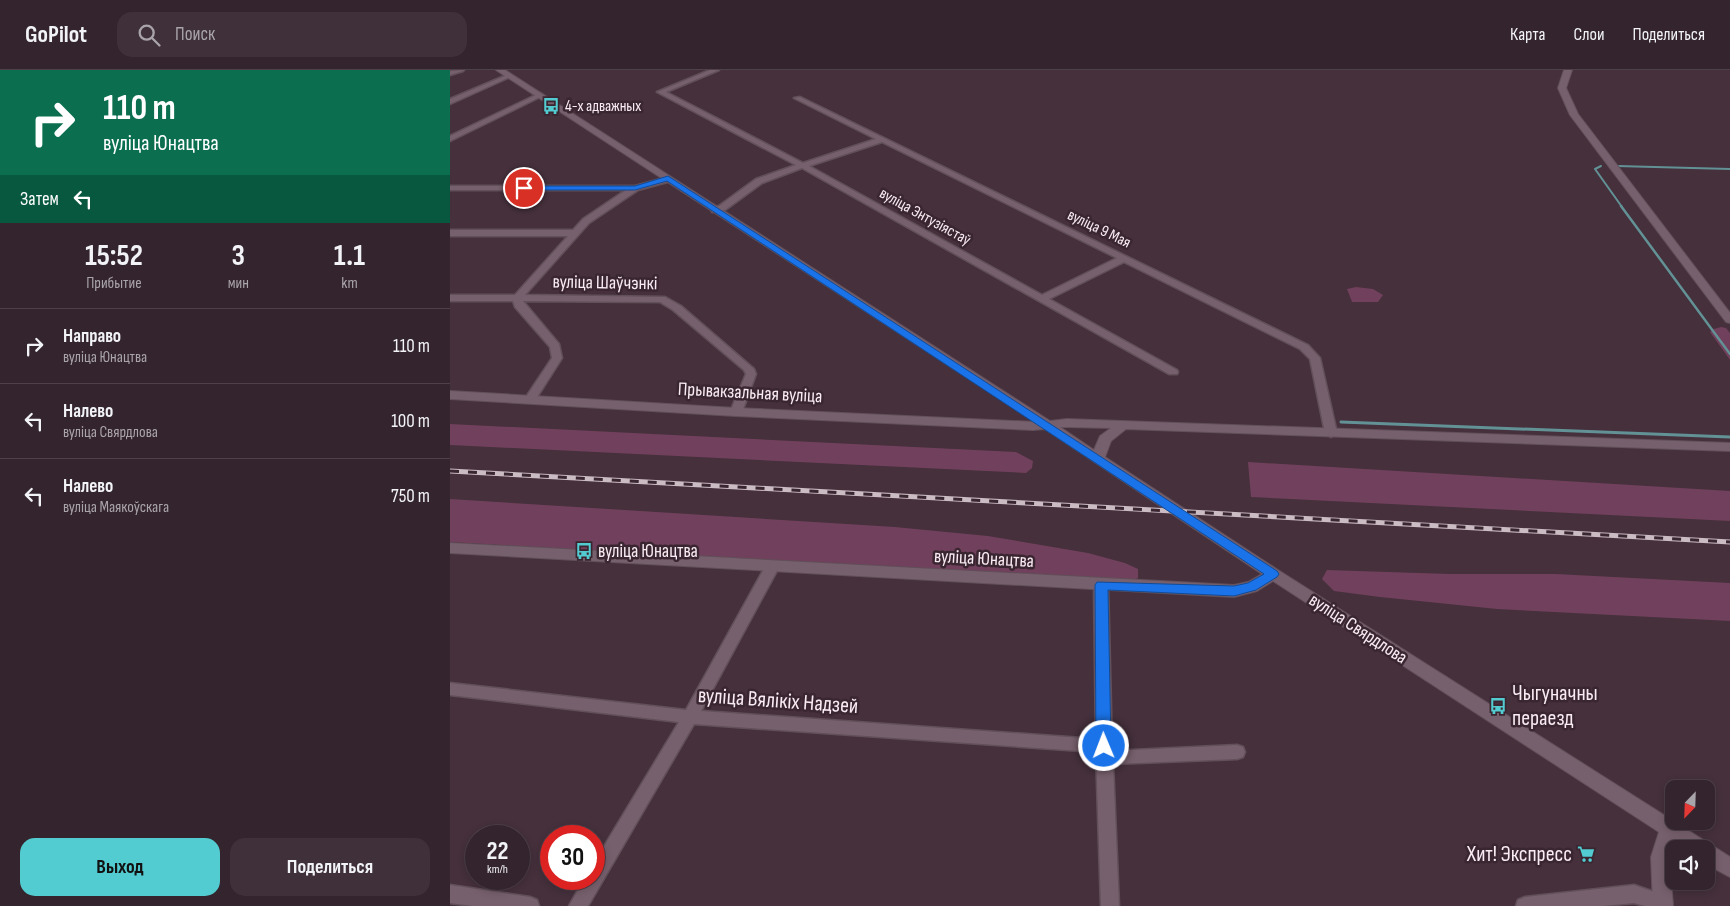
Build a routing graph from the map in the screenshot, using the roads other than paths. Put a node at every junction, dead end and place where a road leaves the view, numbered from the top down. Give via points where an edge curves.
1 (461, 70) edge
2 (500, 70) edge
3 (716, 70) edge
4 (1568, 70) edge
5 (450, 73) edge
6 (509, 76) junction
7 (540, 95) junction
8 (798, 98) dead end
9 (450, 102) edge
10 (450, 139) edge
11 (881, 140) junction
12 (802, 165) junction
13 (668, 178) junction
14 (450, 188) edge
15 (635, 188) junction
16 (715, 210) junction
17 (450, 233) edge
18 (574, 233) junction
19 (1124, 259) junction
20 (450, 298) edge
21 (517, 299) junction
22 (1041, 299) junction
23 (1730, 320) edge
24 (1173, 372) dead end
25 (450, 395) edge
26 (530, 400) junction
27 (1013, 403) junction
28 (736, 412) junction
29 (997, 423) junction
30 (1048, 425) junction
31 (1121, 427) junction
32 (1331, 433) junction
33 (1730, 447) edge
34 (1098, 458) junction
35 (450, 548) edge
36 (772, 567) junction
37 (1273, 574) junction
38 (1102, 585) junction
39 (450, 688) edge
40 (690, 718) junction
41 (1104, 752) junction
42 (1237, 752) dead end
43 (1665, 825) edge
44 (1669, 830) edge
45 (1673, 830) edge
46 (1688, 840) edge
47 (1715, 858) edge
48 (1730, 868) edge
49 (450, 894) edge
50 (1663, 904) edge
51 (530, 906) edge
52 (578, 906) edge
53 (1110, 906) edge
54 (1525, 906) edge

1 - 5 street
2 - 6 street, вуліца Свярдлова
3 - 12 street, вуліца Энтузіястаў via 660,92
4 - 23 street via 1561,89 1574,115
6 - 7 street, вуліца Свярдлова
6 - 9 street
7 - 10 street
7 - 13 street, вуліца Свярдлова
8 - 11 street, вуліца 9 Мая
11 - 12 street
11 - 19 street, вуліца 9 Мая
12 - 16 street via 759,181
12 - 22 street, вуліца Энтузіястаў
13 - 15 street
13 - 16 street, вуліца Свярдлова
14 - 15 street
15 - 18 street via 586,221
16 - 27 street, вуліца Свярдлова
17 - 18 street
18 - 21 street
19 - 22 street
19 - 32 street, вуліца 9 Мая via 1304,347 1315,358
20 - 21 street, вуліца Шаўчэнкі
21 - 26 street via 555,346 557,358
21 - 28 street, вуліца Шаўчэнкі via 662,299 749,369 751,374
22 - 24 street, вуліца Энтузіястаў
25 - 26 street, Прывакзальная вуліца
26 - 28 street, Прывакзальная вуліца
27 - 29 street via 1006,418
27 - 30 street, вуліца Свярдлова
28 - 29 street, Прывакзальная вуліца
29 - 30 street, Прывакзальная вуліца
30 - 31 street
30 - 34 street, вуліца Свярдлова
31 - 32 street
31 - 34 street via 1105,439
32 - 33 street
34 - 37 street, вуліца Свярдлова
35 - 36 street, вуліца Юнацтва
36 - 38 street, вуліца Юнацтва
36 - 40 street
37 - 38 street, вуліца Юнацтва via 1252,587 1234,591
37 - 43 street, вуліца Свярдлова
38 - 41 street
39 - 40 street, вуліца Вялікіх Надзей
40 - 41 street, вуліца Вялікіх Надзей
40 - 52 street
41 - 42 street, вуліца Вялікіх Надзей
41 - 53 street
44 - 50 street via 1660,854
45 - 46 street, вуліца Свярдлова
47 - 48 street
49 - 51 street
50 - 54 street via 1634,894

